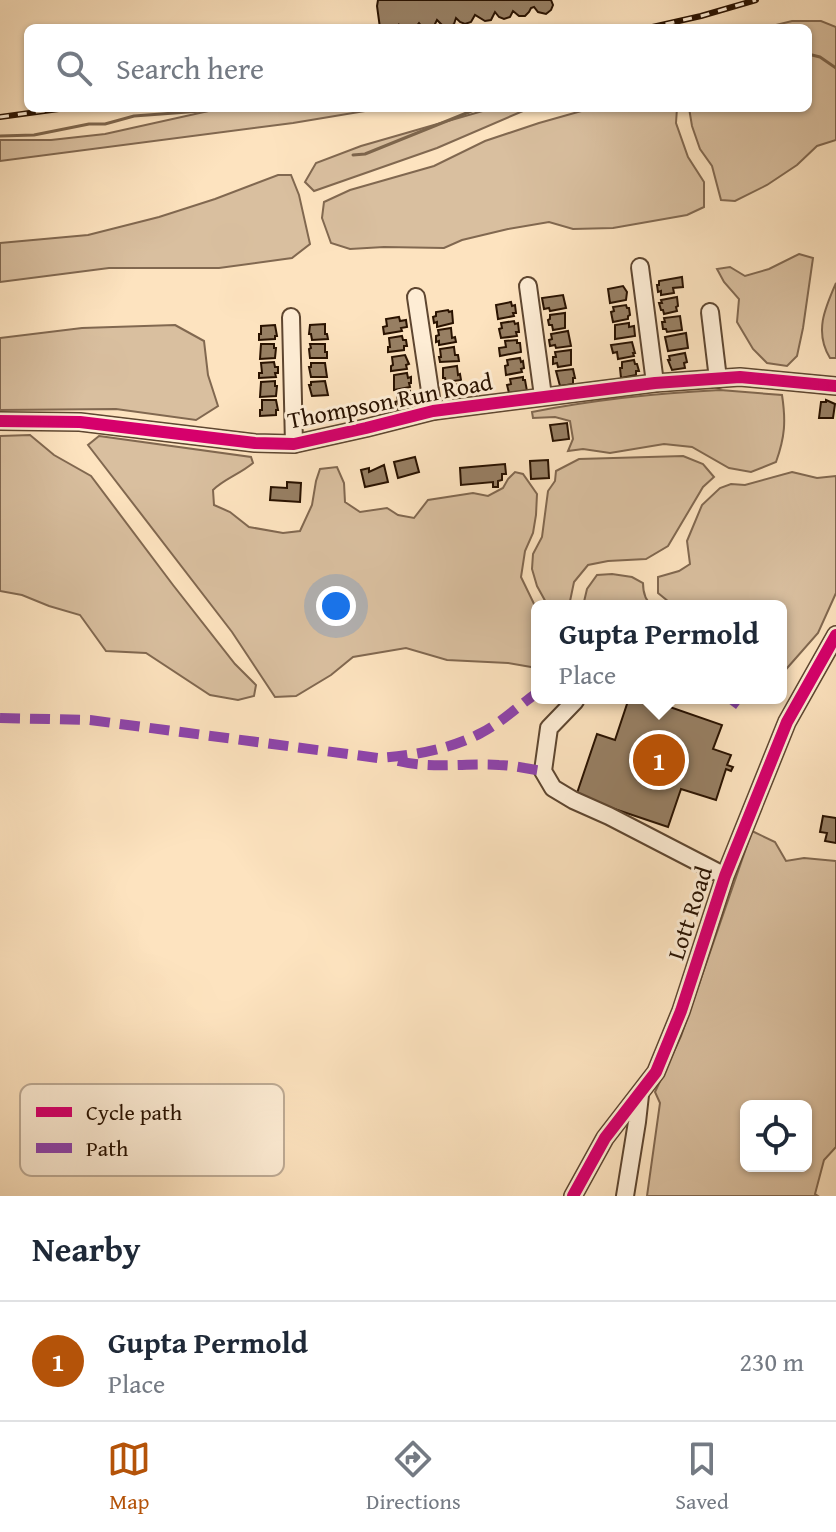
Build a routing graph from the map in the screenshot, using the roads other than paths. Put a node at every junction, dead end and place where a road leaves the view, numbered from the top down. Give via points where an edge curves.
1 (640, 267) dead end
2 (528, 286) dead end
3 (416, 297) dead end
4 (710, 312) dead end
5 (291, 317) dead end
6 (718, 379) junction
7 (655, 383) junction
8 (836, 386) edge
9 (543, 396) junction
10 (433, 411) junction
11 (0, 421) edge
12 (294, 444) junction
13 (836, 635) edge
14 (572, 704) edge
15 (725, 876) junction
16 (640, 1093) junction
17 (573, 1196) edge
18 (625, 1196) edge

1 - 7 street
2 - 9 street
3 - 10 street
4 - 6 street
5 - 12 street
6 - 7 street, Thompson Run Road
6 - 8 street, Thompson Run Road
7 - 9 street, Thompson Run Road
9 - 10 street, Thompson Run Road
10 - 12 street, Thompson Run Road
11 - 12 street, Thompson Run Road via 80,422
13 - 15 street, Lott Road via 787,722
14 - 15 street via 549,728 543,771 553,788
15 - 16 street, Lott Road via 681,1011 656,1072
16 - 17 street, Lott Road via 605,1138
16 - 18 street

